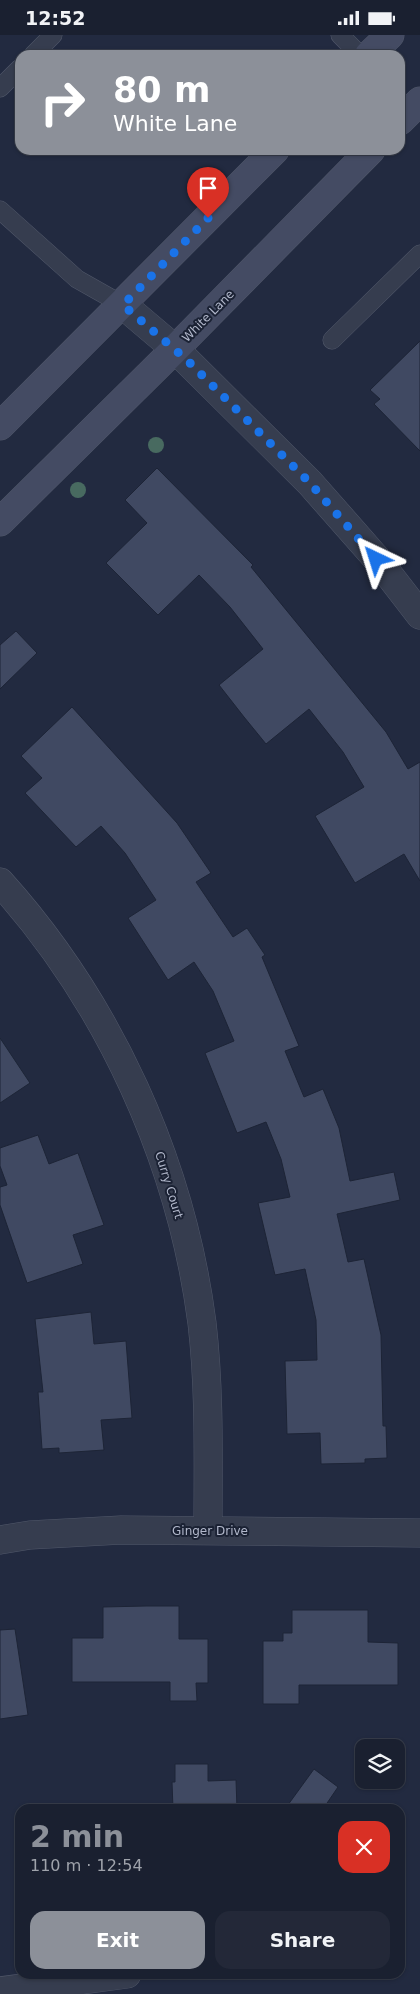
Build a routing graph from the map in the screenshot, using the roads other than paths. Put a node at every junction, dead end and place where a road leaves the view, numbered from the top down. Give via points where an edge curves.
1 (53, 35) edge
2 (340, 35) edge
3 (390, 35) edge
4 (38, 50) edge
5 (355, 50) edge
6 (374, 50) edge
7 (15, 73) edge
8 (0, 88) edge
9 (420, 101) edge
10 (405, 116) edge
11 (270, 155) edge
12 (366, 155) edge
13 (0, 210) edge
14 (420, 254) edge
15 (123, 305) junction
16 (332, 340) dead end
17 (175, 349) junction
18 (0, 426) edge
19 (0, 522) edge
20 (418, 607) edge
21 (0, 882) edge
22 (208, 1531) junction
23 (420, 1533) edge
24 (0, 1540) edge
25 (90, 1979) edge
26 (0, 1991) edge

1 - 4 lane
2 - 5 lane
3 - 6 main road
7 - 8 lane
9 - 10 main road
11 - 15 main road
12 - 17 main road, White Lane
13 - 15 lane via 77,279
14 - 16 lane
15 - 17 street
15 - 18 main road
17 - 19 main road, White Lane
17 - 20 street via 310,483
21 - 22 street, Curry Court via 62,960 108,1034 140,1099 170,1181 189,1251 202,1322 208,1394
22 - 23 street, Ginger Drive
22 - 24 street, Ginger Drive via 121,1530 30,1535
25 - 26 street

